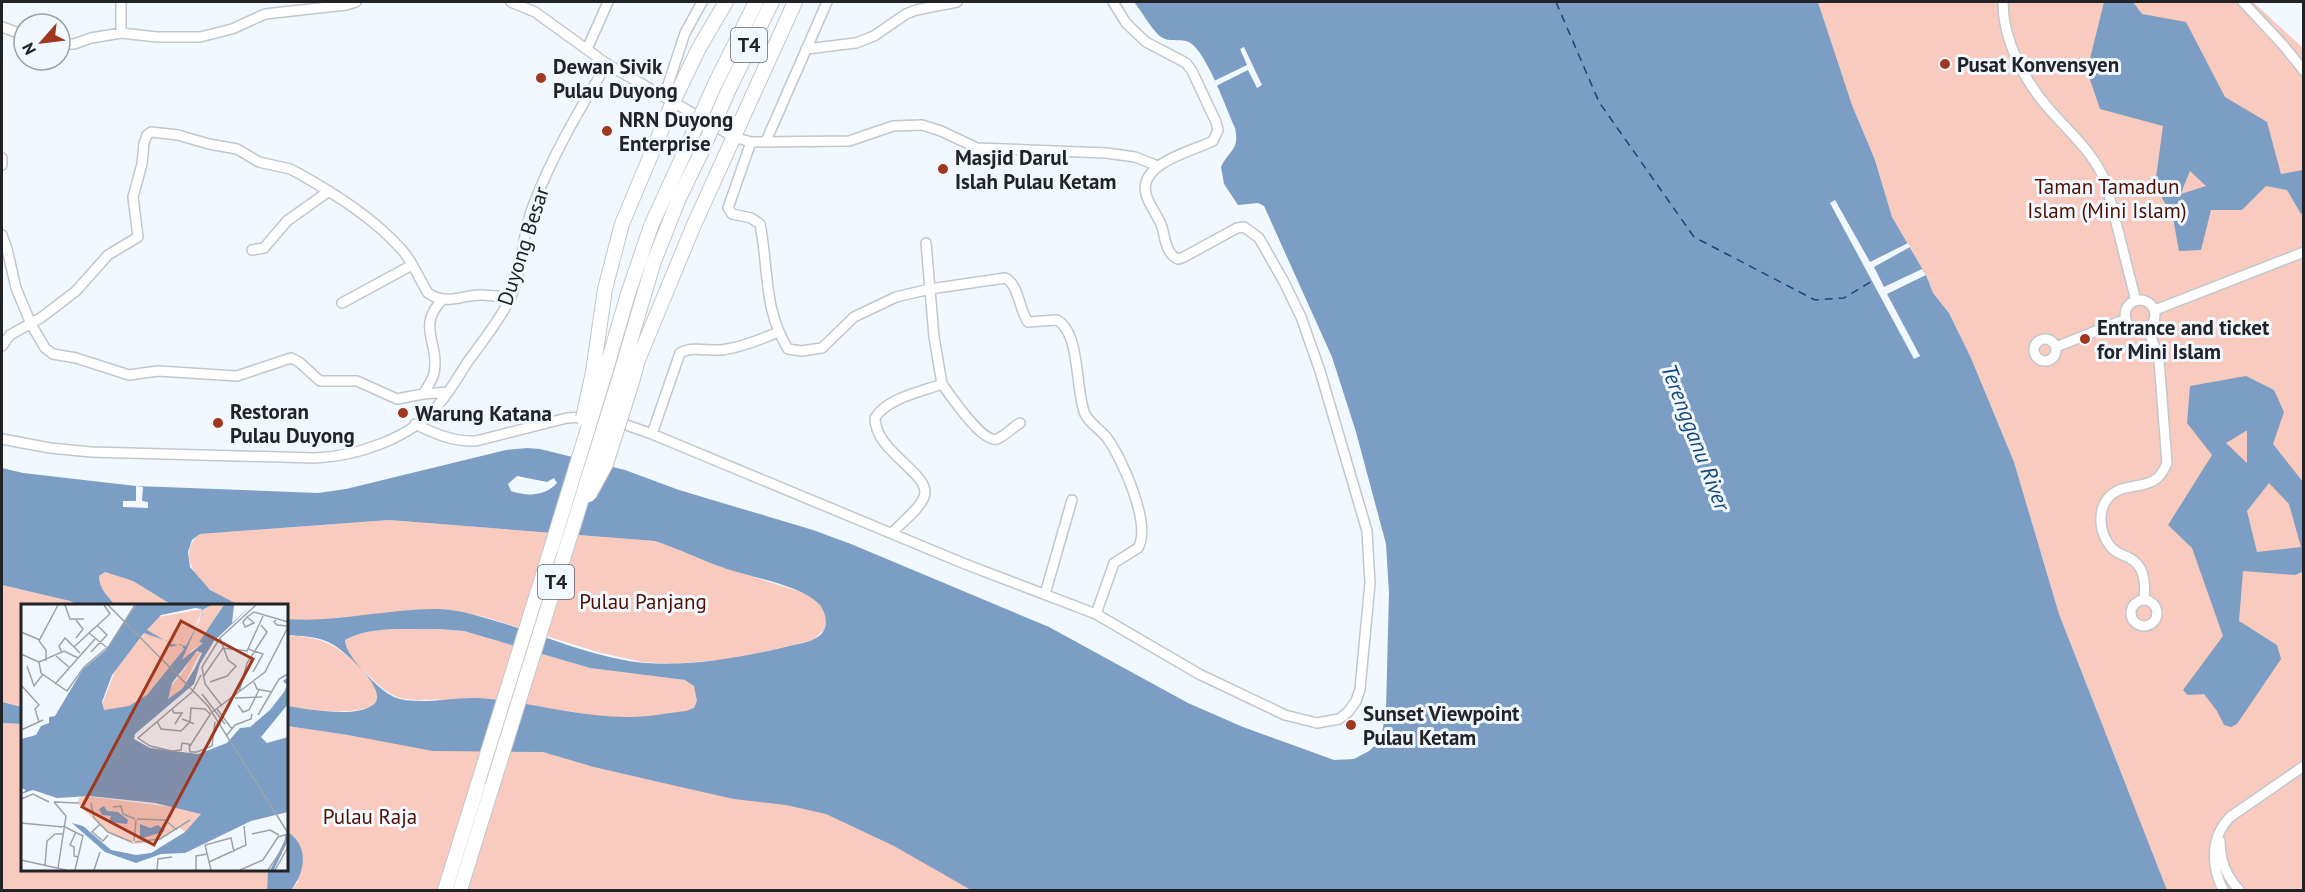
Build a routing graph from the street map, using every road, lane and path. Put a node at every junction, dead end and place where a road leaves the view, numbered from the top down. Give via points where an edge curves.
1 (121, 2) edge
2 (356, 2) edge
3 (511, 2) edge
4 (608, 2) edge
5 (702, 2) edge
6 (726, 2) edge
7 (756, 2) edge
8 (772, 2) edge
9 (795, 2) edge
10 (827, 2) edge
11 (957, 2) edge
12 (1113, 2) edge
13 (2003, 2) edge
14 (2243, 2) edge
15 (121, 33) junction
16 (72, 44) edge
17 (587, 49) junction
18 (806, 49) junction
19 (607, 64) junction
20 (2304, 71) edge
21 (722, 87) junction
22 (669, 99) junction
23 (734, 137) junction
24 (751, 141) junction
25 (766, 141) junction
26 (2, 158) edge
27 (2, 165) edge
28 (1158, 165) junction
29 (329, 191) junction
30 (2, 235) edge
31 (926, 243) dead end
32 (252, 250) dead end
33 (2304, 252) edge
34 (412, 265) junction
35 (930, 289) junction
36 (510, 298) junction
37 (442, 300) junction
38 (2136, 301) junction
39 (342, 303) dead end
40 (2155, 310) junction
41 (2126, 319) junction
42 (31, 324) junction
43 (2148, 328) junction
44 (778, 332) junction
45 (2, 346) edge
46 (2056, 347) dead end
47 (599, 373) junction
48 (626, 379) junction
49 (942, 384) junction
50 (448, 392) junction
51 (423, 394) junction
52 (1020, 423) dead end
53 (416, 424) junction
54 (652, 434) junction
55 (2, 439) edge
56 (1072, 500) dead end
57 (893, 532) junction
58 (1045, 594) junction
59 (2145, 600) dead end
60 (1096, 614) junction
61 (2304, 766) edge
62 (2222, 826) junction
63 (445, 891) edge
64 (460, 891) edge
65 (2223, 891) edge
66 (2239, 891) edge

1 - 15 street
2 - 15 street via 265,14 232,29 200,37
3 - 17 street via 534,12
4 - 17 street
5 - 22 street via 685,33
6 - 22 highway
7 - 21 highway, T4
8 - 21 highway, T4
9 - 23 highway
10 - 18 street
11 - 18 street via 906,14 856,43
12 - 28 street via 1126,23 1146,42 1186,63 1216,122 1218,130 1213,141
13 - 38 street via 2018,63 2049,110 2100,168
14 - 20 street
15 - 16 street
17 - 19 street
18 - 25 street
19 - 22 street
19 - 36 street, Duyong Besar via 565,134 533,205
21 - 47 highway, T4, bridge via 687,147 647,237
21 - 48 highway, T4, bridge via 701,153 653,264
22 - 23 street
22 - 47 highway via 622,224 605,289
23 - 24 street
23 - 48 highway via 639,360
24 - 25 street
24 - 44 street via 728,208 732,214 760,224 767,294
25 - 28 street via 849,141 894,126 922,125 977,148 1106,153
26 - 27 street
28 - 60 street via 1148,176 1145,192 1173,257 1184,258 1244,227 1259,238 1268,252 1305,326 1367,531 1370,583 1360,689 1356,701 1339,719 1304,721 1199,674
29 - 32 street via 287,220 264,248
29 - 34 street via 395,243
29 - 42 street via 290,169 259,162 237,149 151,132 144,143 133,197 138,237 108,255 84,284
30 - 42 street via 16,288
31 - 35 street
33 - 40 street
34 - 37 street via 428,293
34 - 39 street
35 - 44 street via 896,297 854,317 822,348 788,349
35 - 49 street
35 - 60 street via 1005,278 1014,286 1028,322 1056,320 1065,328 1086,415 1106,436 1120,460 1144,533 1138,548 1111,567
36 - 37 street via 479,295
36 - 50 street, Duyong Besar
37 - 51 street via 429,319 434,372
38 - 40 street via 2145,301
38 - 41 street via 2127,308
40 - 43 street
41 - 43 street via 2135,329
41 - 46 street
42 - 45 street via 9,335
42 - 51 street via 53,354 129,375 158,371 237,376 291,358 320,381 357,381 397,399
43 - 59 street via 2159,360 2167,463 2156,480 2115,492 2106,500 2100,522 2111,548 2134,561 2142,572
44 - 54 street via 738,347 687,349 680,353
47 - 63 highway, T4, bridge via 551,549
48 - 64 highway, T4, bridge via 573,525
49 - 52 street via 976,428 991,439
49 - 57 street via 885,406 875,418 883,442 925,488 922,502
50 - 51 street
50 - 53 street, Duyong Besar
53 - 54 street via 462,442 581,416 603,418
53 - 55 street, Duyong Besar via 370,447 315,458 91,452
54 - 57 street
56 - 58 street
57 - 58 street
58 - 60 street
61 - 62 street
62 - 65 street via 2213,856
62 - 66 street via 2220,855 2226,874

